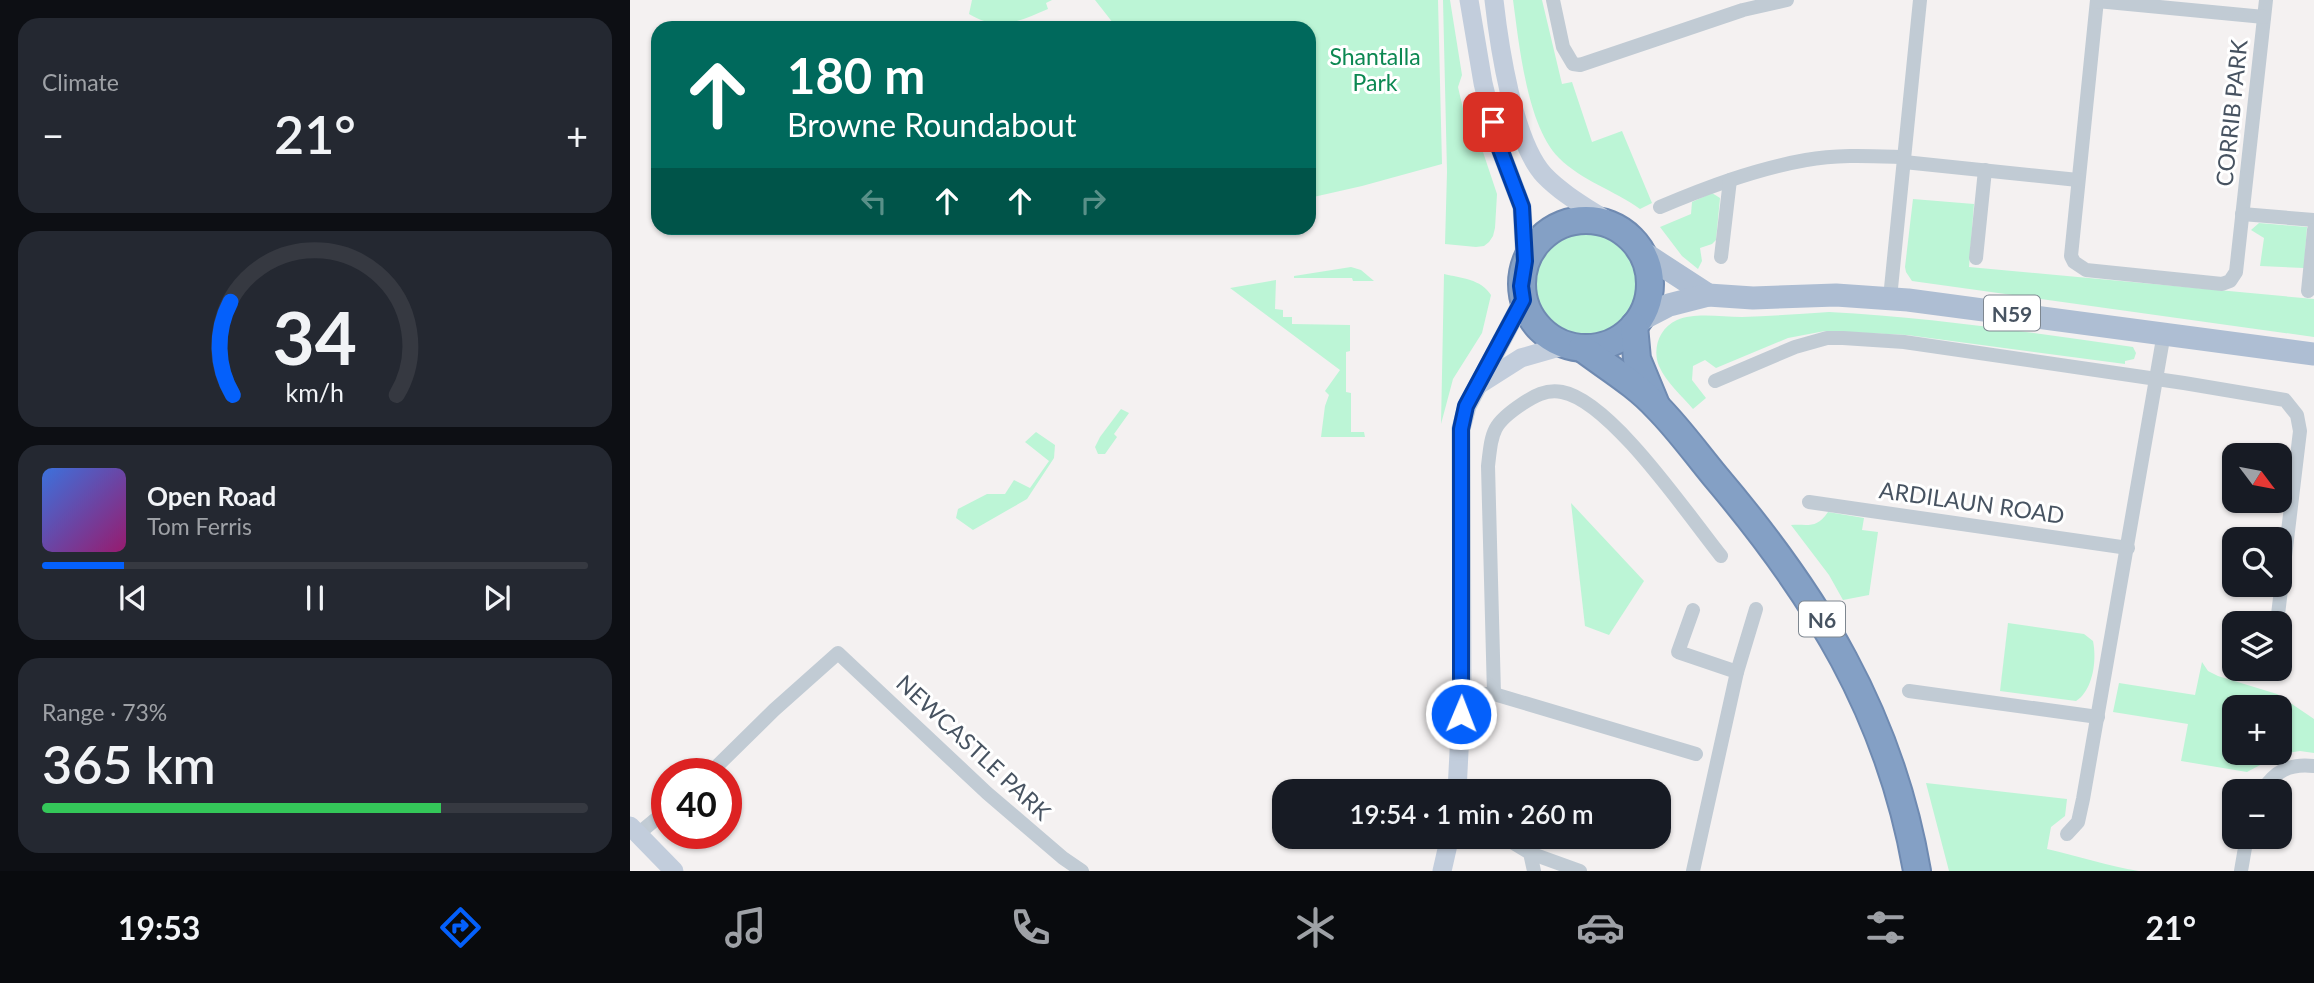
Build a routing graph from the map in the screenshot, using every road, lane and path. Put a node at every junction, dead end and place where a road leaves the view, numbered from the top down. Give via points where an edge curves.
1 (1469, 0) edge
2 (1494, 0) edge
3 (1553, 0) edge
4 (1787, 0) edge
5 (1920, 0) edge
6 (2266, 0) edge
7 (2097, 1) edge
8 (2264, 17) junction
9 (1904, 160) junction
10 (1985, 170) junction
11 (1730, 180) junction
12 (2078, 180) junction
13 (1660, 207) dead end
14 (2242, 214) junction
15 (2314, 219) edge
16 (1614, 225) junction
17 (2314, 230) edge
18 (1642, 251) junction
19 (1721, 257) dead end
20 (1976, 258) dead end
21 (1525, 261) junction
22 (2308, 291) dead end
23 (1708, 296) junction
24 (1890, 298) junction
25 (1523, 300) junction
26 (1636, 324) junction
27 (2164, 333) junction
28 (1574, 346) junction
29 (2314, 354) edge
30 (2156, 379) junction
31 (1715, 381) dead end
32 (1476, 387) junction
33 (1656, 405) junction
34 (1809, 502) dead end
35 (2128, 548) junction
36 (1721, 556) dead end
37 (1756, 609) dead end
38 (1693, 610) dead end
39 (2278, 611) edge
40 (1737, 672) junction
41 (1909, 691) dead end
42 (1462, 694) junction
43 (1493, 694) junction
44 (2098, 718) junction
45 (1696, 754) dead end
46 (725, 758) edge
47 (2314, 766) edge
48 (1458, 779) edge
49 (2270, 779) edge
50 (651, 820) edge
51 (634, 830) edge
52 (2067, 834) dead end
53 (1447, 849) edge
54 (1521, 849) edge
55 (2245, 849) edge
56 (1530, 853) junction
57 (674, 871) edge
58 (1082, 871) edge
59 (1442, 871) edge
60 (1534, 871) edge
61 (1580, 871) edge
62 (1693, 871) edge
63 (1917, 871) edge
64 (2241, 871) edge

1 - 21 street via 1497,141 1522,207
2 - 16 street via 1513,106 1529,154 1554,184
3 - 4 street via 1567,57 1580,65 1743,9
5 - 9 street
6 - 8 street, CORRIB PARK
7 - 8 street, CORRIB PARK
7 - 12 street, CORRIB PARK
8 - 14 street, CORRIB PARK
9 - 10 street
9 - 11 street via 1861,155 1807,160
9 - 24 street
10 - 12 street
10 - 20 street
11 - 13 street
11 - 19 street
12 - 14 street, CORRIB PARK via 2071,256 2086,270 2228,283 2236,272
14 - 15 street, CORRIB PARK
16 - 18 highway
16 - 21 highway via 1595,219 1573,220 1552,228
17 - 22 street
18 - 23 main road
18 - 26 highway, N6 via 1650,290
21 - 25 highway
23 - 24 main road, N59
23 - 26 main road, N59 via 1669,305
24 - 27 main road, N59
25 - 28 highway, N6 via 1547,335
25 - 32 street
26 - 28 highway via 1615,341 1598,347
26 - 33 highway, N6 via 1637,359
27 - 29 main road, N59
27 - 30 street
28 - 32 street via 1521,358
28 - 33 highway, N6
30 - 31 street via 1904,342 1827,338
30 - 35 street
30 - 39 street via 2285,400 2297,415 2300,431
32 - 42 street via 1461,429
33 - 63 highway, N6 via 1754,521 1833,636 1870,710 1888,759
34 - 35 street, ARDILAUN ROAD
35 - 44 street
36 - 43 street via 1600,411 1560,391 1538,393 1502,417 1491,436
37 - 40 street
38 - 40 street via 1678,652
40 - 62 street
41 - 44 street
42 - 43 street
42 - 48 street
43 - 45 street
44 - 52 street via 2078,822
46 - 58 street, NEWCASTLE PARK via 838,653 987,793
47 - 49 street via 2286,768
50 - 51 street
51 - 57 street
53 - 59 street
54 - 56 street
55 - 64 street
56 - 60 street
56 - 61 street

